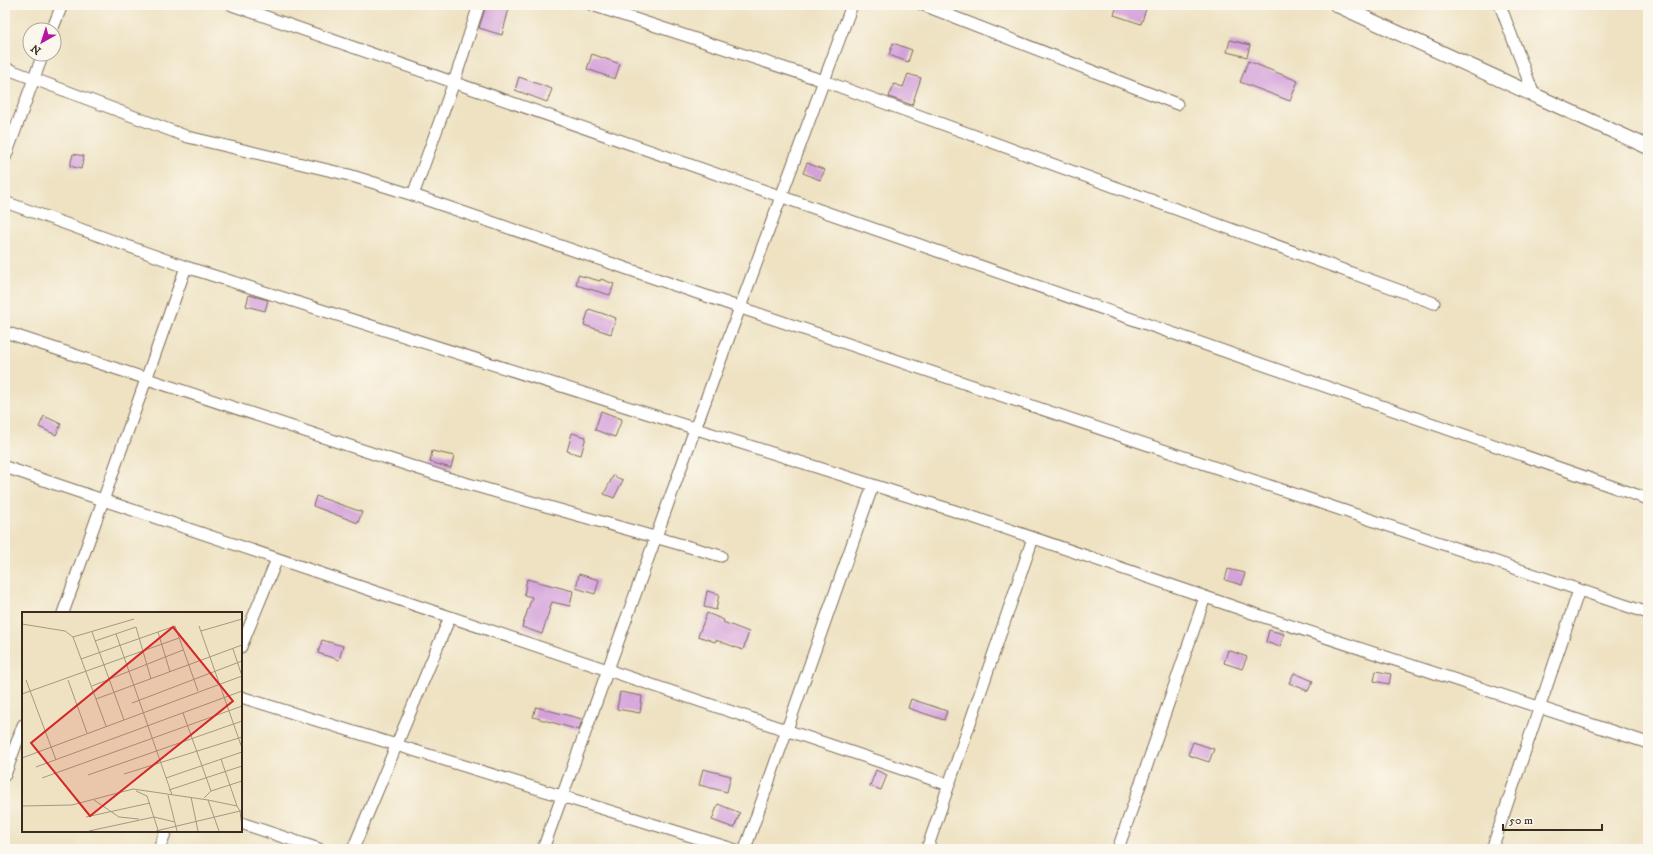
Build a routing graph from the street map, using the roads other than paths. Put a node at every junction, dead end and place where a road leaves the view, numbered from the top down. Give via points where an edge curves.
1 (62, 5) edge
2 (232, 5) edge
3 (479, 5) edge
4 (592, 5) edge
5 (852, 5) edge
6 (923, 5) edge
7 (1337, 5) edge
8 (1500, 5) edge
9 (55, 22) edge
10 (40, 62) edge
11 (5, 68) edge
12 (33, 79) junction
13 (454, 82) junction
14 (824, 82) junction
15 (1534, 95) junction
16 (1177, 104) dead end
17 (1648, 147) edge
18 (5, 158) edge
19 (413, 195) junction
20 (781, 197) junction
21 (5, 202) edge
22 (186, 267) junction
23 (1434, 303) dead end
24 (741, 308) junction
25 (5, 332) edge
26 (147, 379) junction
27 (695, 429) junction
28 (5, 467) edge
29 (873, 485) junction
30 (1648, 499) edge
31 (104, 501) junction
32 (657, 538) junction
33 (1033, 538) junction
34 (721, 556) dead end
35 (277, 559) junction
36 (1579, 590) junction
37 (1205, 597) junction
38 (63, 612) edge
39 (1648, 613) edge
40 (450, 617) junction
41 (242, 645) edge
42 (608, 670) junction
43 (242, 697) edge
44 (1539, 707) junction
45 (22, 731) edge
46 (787, 731) junction
47 (1648, 742) edge
48 (396, 744) junction
49 (19, 749) edge
50 (5, 775) edge
51 (949, 785) junction
52 (562, 796) junction
53 (242, 823) edge
54 (166, 832) edge
55 (159, 849) edge
56 (319, 849) edge
57 (353, 849) edge
58 (543, 849) edge
59 (733, 849) edge
60 (745, 849) edge
61 (927, 849) edge
62 (1118, 849) edge
63 (1492, 849) edge

1 - 9 street
2 - 13 street
3 - 13 street
4 - 14 street
5 - 14 street
6 - 16 street
7 - 15 street
8 - 15 street
10 - 12 street
11 - 12 street
12 - 18 street
12 - 19 street via 188,137 349,175
13 - 19 street
13 - 20 street
14 - 20 street
14 - 23 street
15 - 17 street
19 - 24 street
20 - 24 street
20 - 30 street
21 - 22 street
22 - 26 street
22 - 27 street
24 - 27 street
24 - 36 street
25 - 26 street
26 - 31 street
26 - 32 street via 444,477
27 - 29 street
27 - 32 street
28 - 31 street
29 - 33 street
29 - 46 street
31 - 35 street
31 - 38 street
32 - 34 street
32 - 42 street
33 - 37 street
33 - 51 street
35 - 40 street
35 - 41 street
36 - 39 street
36 - 44 street
37 - 44 street
37 - 62 street
40 - 42 street
40 - 48 street
42 - 46 street
42 - 52 street
43 - 48 street
44 - 47 street
44 - 63 street
45 - 49 street
46 - 51 street
46 - 60 street
48 - 52 street
48 - 57 street
49 - 50 street
51 - 61 street
52 - 58 street
52 - 59 street
53 - 56 street
54 - 55 street

